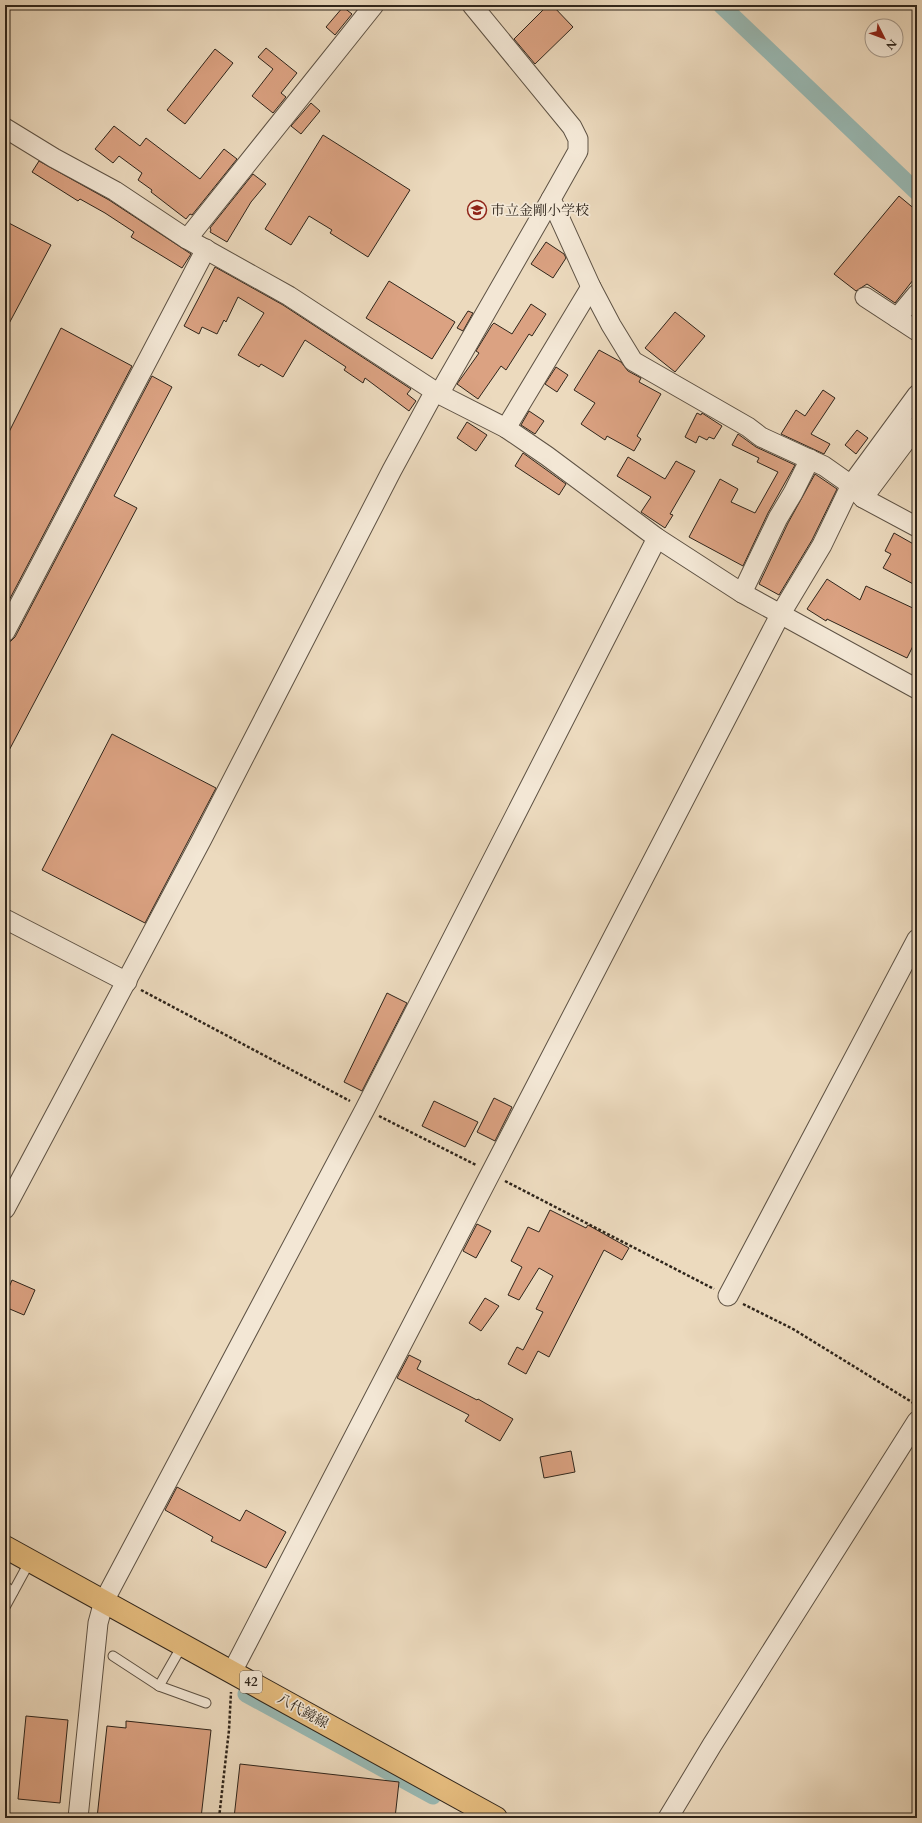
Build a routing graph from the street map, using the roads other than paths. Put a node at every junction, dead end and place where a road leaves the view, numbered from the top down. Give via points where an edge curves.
1 (374, 5) edge
2 (472, 5) edge
3 (5, 128) edge
4 (552, 199) junction
5 (187, 239) junction
6 (206, 250) junction
7 (591, 287) junction
8 (917, 294) edge
9 (865, 297) dead end
10 (897, 318) junction
11 (917, 331) edge
12 (437, 393) junction
13 (917, 395) edge
14 (917, 426) edge
15 (506, 428) junction
16 (810, 459) junction
17 (857, 491) junction
18 (917, 527) edge
19 (657, 538) junction
20 (742, 593) junction
21 (780, 615) junction
22 (5, 632) edge
23 (917, 690) edge
24 (5, 919) edge
25 (917, 939) edge
26 (126, 982) junction
27 (5, 1209) edge
28 (728, 1296) road end
29 (917, 1422) edge
30 (5, 1547) edge
31 (30, 1561) junction
32 (5, 1586) edge
33 (13, 1592) junction
34 (104, 1602) junction
35 (5, 1607) edge
36 (183, 1644) junction
37 (114, 1656) dead end
38 (232, 1672) junction
39 (159, 1686) junction
40 (206, 1703) dead end
41 (78, 1818) edge
42 (496, 1818) edge
43 (668, 1818) edge

1 - 5 street
2 - 4 street via 572,127 578,139 578,150
3 - 5 street via 54,158 115,190
4 - 7 street
4 - 12 street
5 - 6 street
6 - 12 street via 289,296
6 - 22 street
7 - 15 street
7 - 16 street via 634,361 761,437
8 - 10 street
9 - 10 street
10 - 11 street
12 - 15 street
12 - 26 street via 392,470
13 - 17 street
14 - 17 street
15 - 19 street
16 - 17 street via 824,466
16 - 20 street
17 - 18 street
17 - 21 street
19 - 20 street
19 - 34 street via 365,1109
20 - 21 street
21 - 23 street
21 - 38 street via 486,1171
24 - 26 street
25 - 28 street
26 - 27 street
29 - 43 street
30 - 31 main road, 八代鏡線 / 42
31 - 33 lane
31 - 34 main road, 八代鏡線 / 42
32 - 33 lane
33 - 35 lane
34 - 36 main road, 八代鏡線 / 42
34 - 41 street via 98,1623
36 - 38 main road, 八代鏡線 / 42
36 - 39 lane
37 - 39 lane
38 - 42 main road, 八代鏡線 / 42
39 - 40 lane

